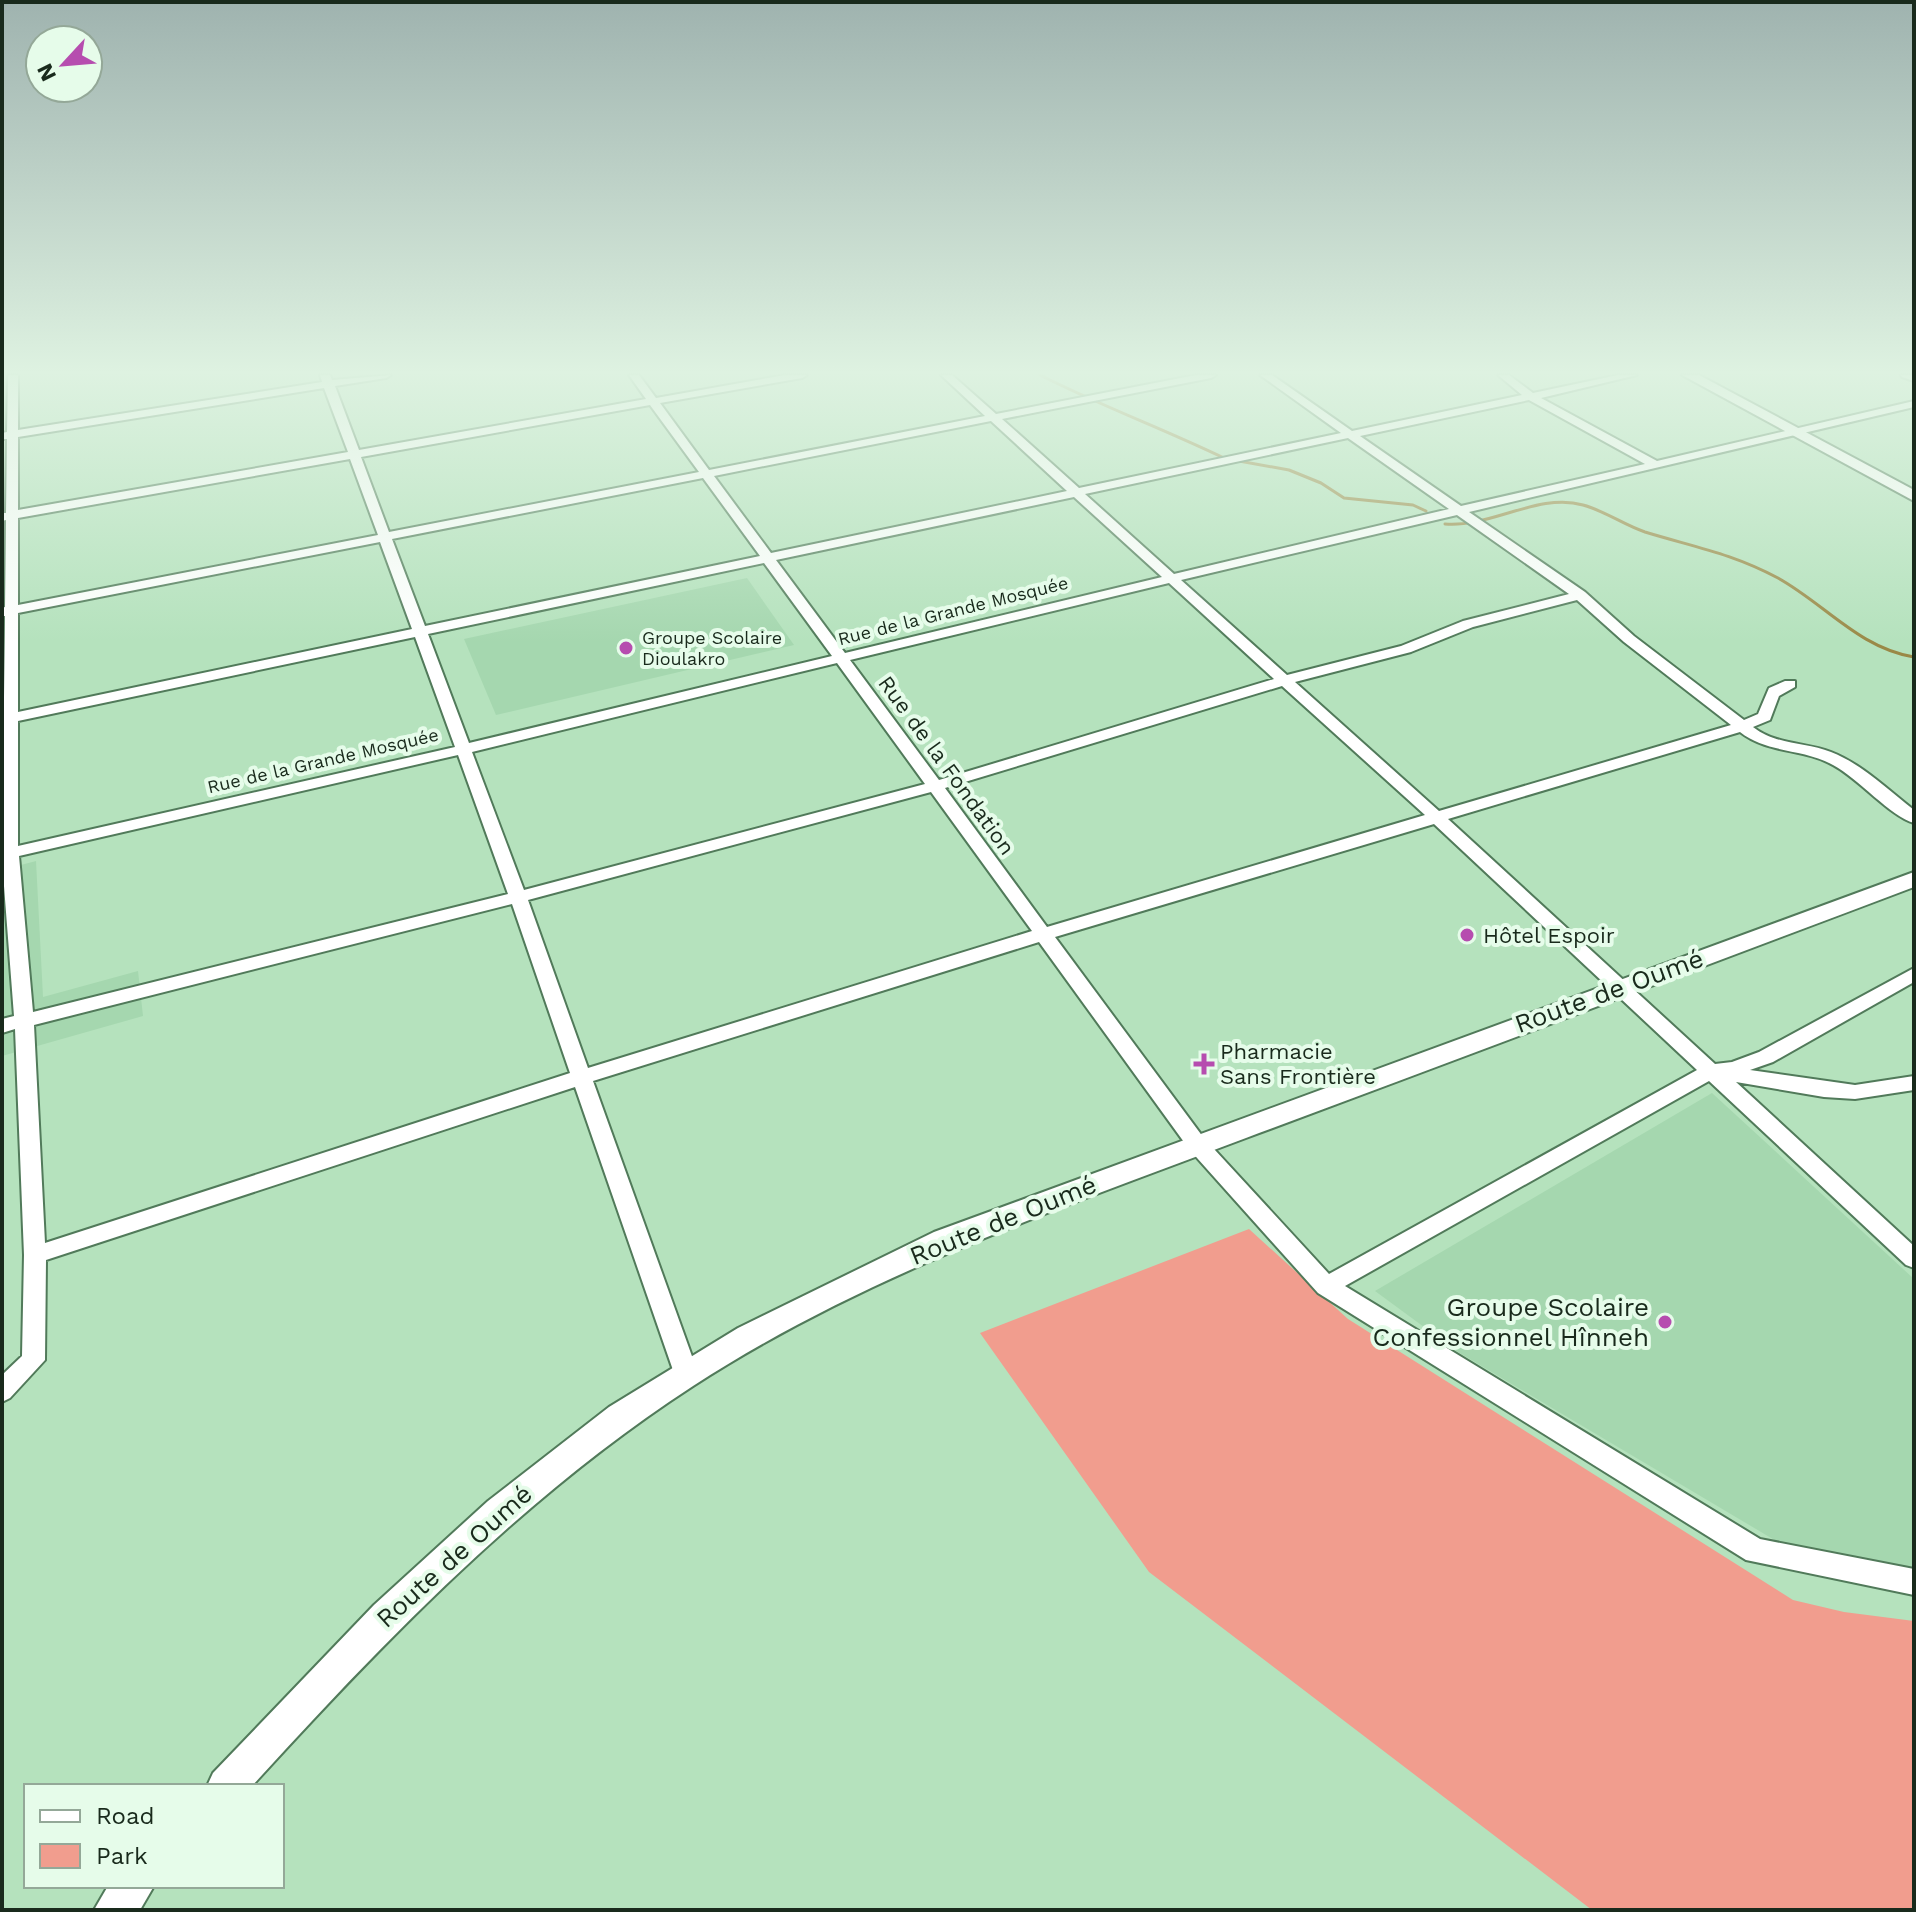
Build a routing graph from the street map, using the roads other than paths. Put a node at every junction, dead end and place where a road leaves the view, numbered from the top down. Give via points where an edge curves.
1 (7, 464) edge
2 (301, 464) edge
3 (356, 464) edge
4 (702, 464) edge
5 (757, 464) edge
6 (1045, 464) edge
7 (1212, 464) edge
8 (1389, 464) edge
9 (1654, 464) edge
10 (1855, 464) edge
11 (709, 474) junction
12 (1077, 493) junction
13 (1914, 496) edge
14 (1458, 511) junction
15 (7, 516) edge
16 (384, 538) junction
17 (769, 558) junction
18 (1172, 578) junction
19 (1580, 595) junction
20 (7, 611) edge
21 (421, 631) junction
22 (843, 659) junction
23 (1286, 680) junction
24 (1790, 684) dead end
25 (6, 719) edge
26 (1741, 727) junction
27 (461, 750) junction
28 (936, 786) junction
29 (1436, 817) junction
30 (1914, 818) edge
31 (6, 854) edge
32 (1914, 879) edge
33 (518, 897) junction
34 (1040, 935) junction
35 (1914, 974) edge
36 (1621, 987) junction
37 (24, 1020) junction
38 (2, 1026) edge
39 (1712, 1071) junction
40 (582, 1077) junction
41 (1914, 1083) edge
42 (1196, 1143) junction
43 (35, 1255) junction
44 (1914, 1259) edge
45 (1326, 1286) junction
46 (686, 1373) junction
47 (2, 1391) edge
48 (1914, 1582) edge
49 (228, 1784) edge
50 (132, 1888) edge
51 (114, 1910) edge

1 - 15 street
2 - 15 street
3 - 16 street
4 - 11 street, Rue de la Fondation
5 - 11 street
6 - 12 street
7 - 12 street
8 - 14 street
9 - 14 street, Rue de la Grande Mosquée
10 - 13 main road
11 - 16 street
11 - 17 street, Rue de la Fondation
12 - 17 street
12 - 18 street
14 - 18 street, Rue de la Grande Mosquée
14 - 19 street
15 - 20 street
16 - 20 street
16 - 21 street
17 - 21 street
17 - 22 street, Rue de la Fondation
18 - 22 street, Rue de la Grande Mosquée
18 - 23 street
19 - 23 street
19 - 26 street
20 - 25 street
21 - 25 street
21 - 27 street
22 - 27 street, Rue de la Grande Mosquée
22 - 28 street, Rue de la Fondation
23 - 28 street
23 - 29 street
24 - 26 street via 1768,695 1765,717
25 - 31 street
26 - 29 street
26 - 30 street via 1773,746 1805,748 1832,758
27 - 31 street, Rue de la Grande Mosquée
27 - 33 street
28 - 33 street
28 - 34 street, Rue de la Fondation
29 - 34 street
29 - 36 street
31 - 37 street
32 - 36 main road, Route de Oumé
33 - 37 street
33 - 40 street
34 - 40 street
34 - 42 street, Rue de la Fondation
35 - 39 street via 1766,1057
36 - 39 street
36 - 42 main road, Route de Oumé
37 - 38 street
37 - 43 street
39 - 41 street via 1855,1092
39 - 44 street
39 - 45 street
40 - 43 street
40 - 46 street
42 - 45 street, Rue de la Fondation
42 - 46 main road, Route de Oumé via 944,1240
43 - 47 street via 33,1360
45 - 48 street, Rue de la Fondation via 1755,1551
46 - 49 main road, Route de Oumé via 504,1507 352,1648
50 - 51 main road

